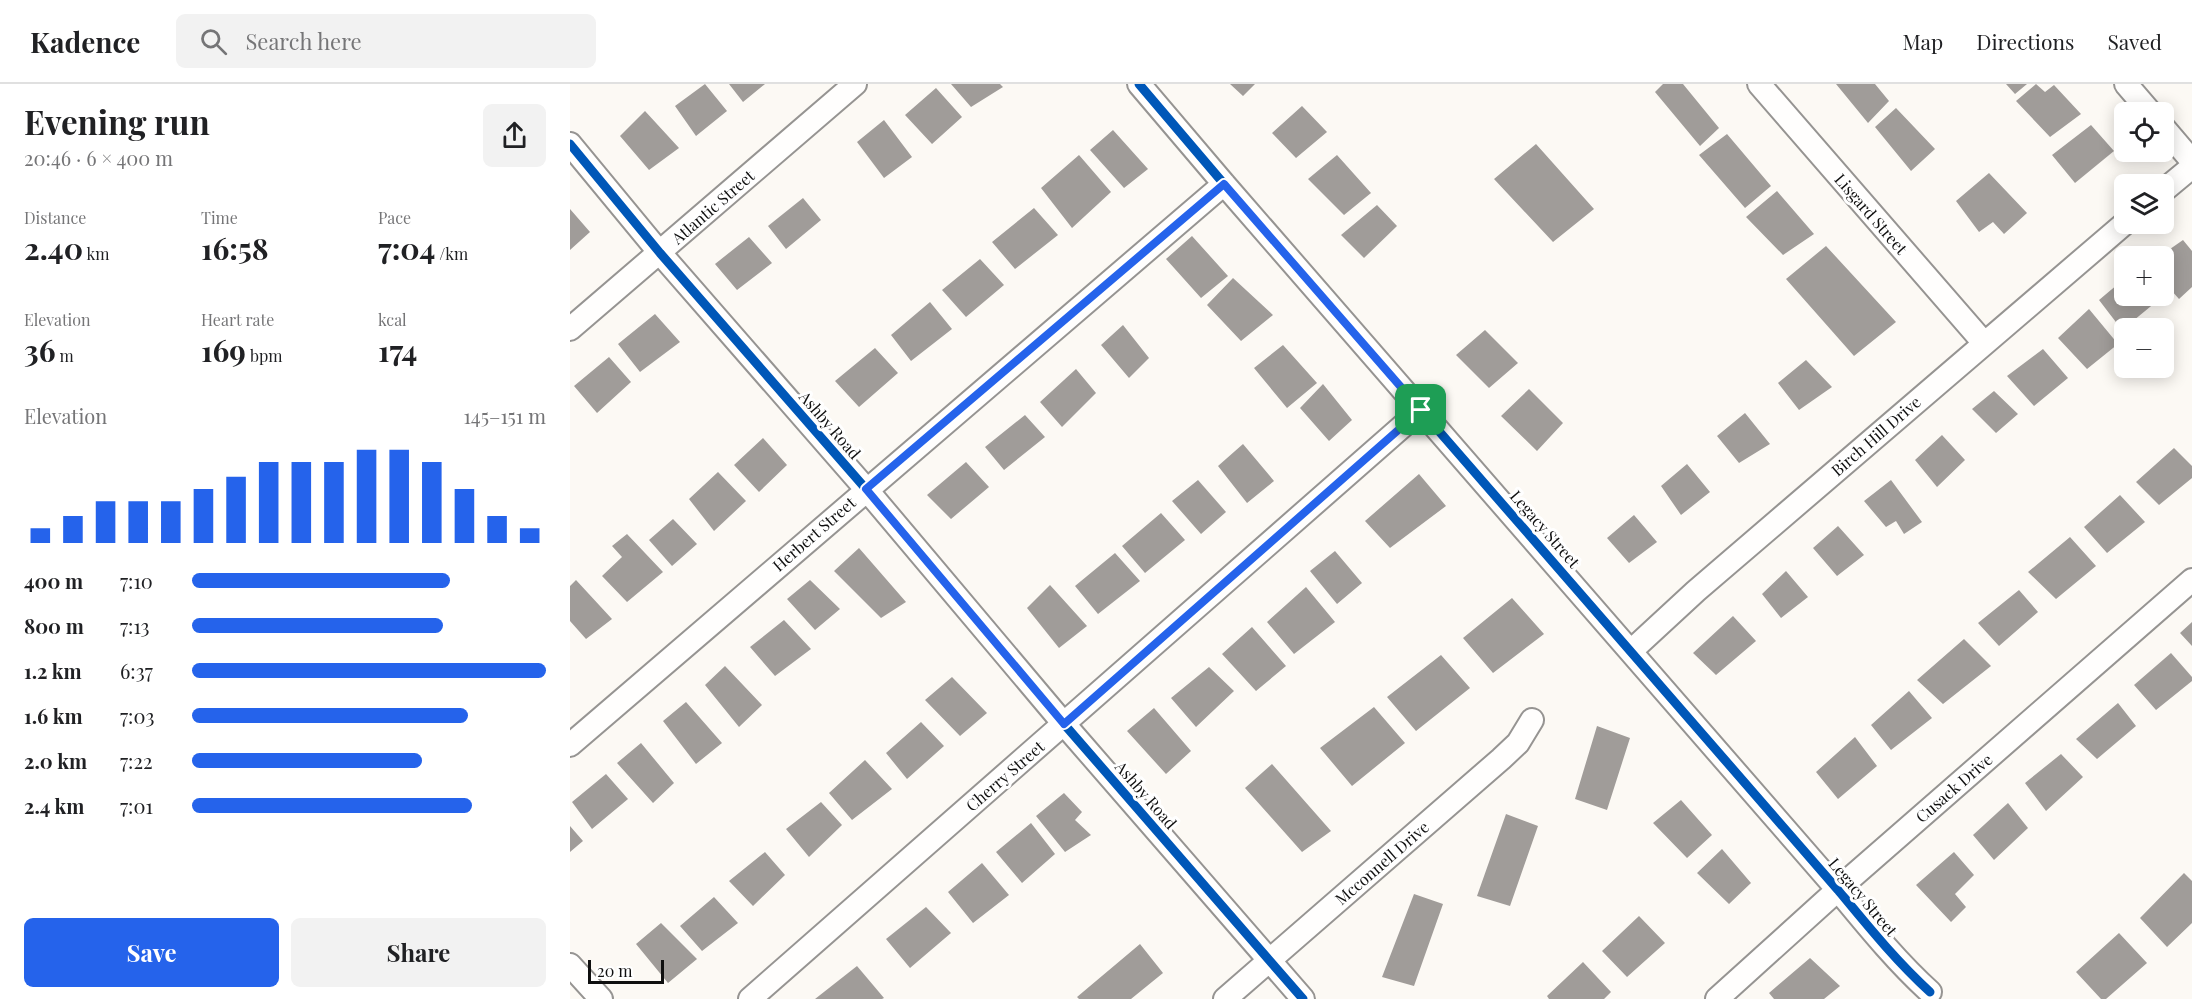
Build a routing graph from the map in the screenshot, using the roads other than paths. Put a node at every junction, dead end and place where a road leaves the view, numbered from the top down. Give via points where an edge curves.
1 (855, 84) edge
2 (1139, 84) edge
3 (1759, 84) edge
4 (2126, 84) edge
5 (2141, 102) edge
6 (2174, 140) edge
7 (570, 144) edge
8 (2192, 161) edge
9 (2192, 167) edge
10 (2174, 182) edge
11 (1224, 184) junction
12 (2114, 233) edge
13 (660, 253) junction
14 (570, 329) edge
15 (1984, 344) junction
16 (1421, 410) junction
17 (866, 489) junction
18 (2192, 580) edge
19 (1630, 651) junction
20 (1532, 720) dead end
21 (1064, 724) junction
22 (570, 745) edge
23 (1838, 890) junction
24 (1270, 961) junction
25 (570, 965) edge
26 (1930, 992) dead end
27 (601, 999) edge
28 (750, 999) edge
29 (1225, 999) edge
30 (1303, 999) edge
31 (1717, 999) edge

1 - 13 street, Atlantic Street
2 - 11 street, Legacy Street
3 - 15 street, Lisgard Street
4 - 5 street
6 - 8 street
7 - 13 street, Ashby Road
9 - 10 street
11 - 16 street, Legacy Street
11 - 17 street, Herbert Street
12 - 15 street, Birch Hill Drive
13 - 14 street, Atlantic Street
13 - 17 street, Ashby Road
15 - 19 street, Birch Hill Drive
16 - 19 street, Legacy Street
16 - 21 street, Cherry Street
17 - 21 street, Ashby Road
17 - 22 street, Herbert Street
18 - 23 street, Cusack Drive
19 - 23 street, Legacy Street
20 - 24 street, Mcconnell Drive via 1510,751
21 - 24 street, Ashby Road
21 - 28 street, Cherry Street
23 - 26 street, Legacy Street via 1907,971
23 - 31 street, Cusack Drive
24 - 29 street, Mcconnell Drive
24 - 30 street, Ashby Road
25 - 27 street

